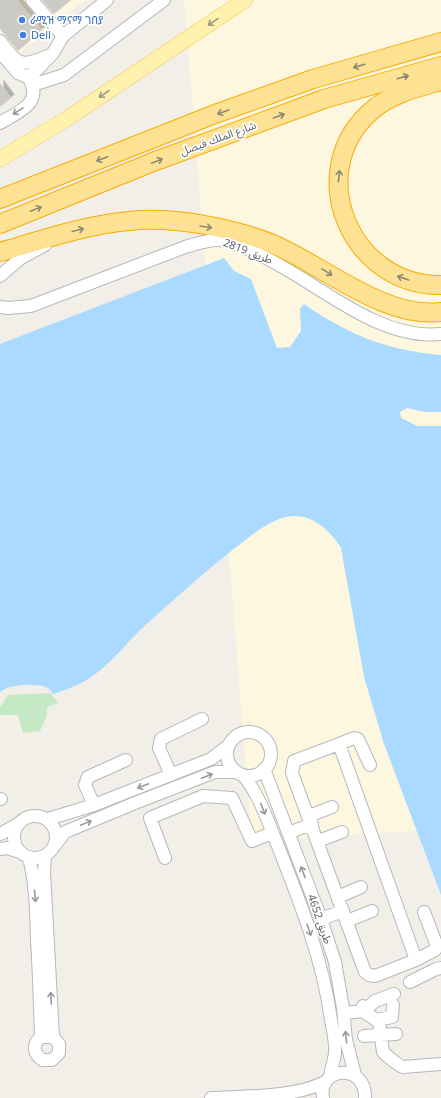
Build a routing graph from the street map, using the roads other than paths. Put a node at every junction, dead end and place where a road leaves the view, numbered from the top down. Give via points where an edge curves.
1 (32, 0) edge
2 (107, 0) edge
3 (164, 0) edge
4 (245, 0) edge
5 (63, 36) junction
6 (0, 41) edge
7 (439, 42) edge
8 (53, 53) junction
9 (2, 58) edge
10 (441, 66) edge
11 (21, 75) junction
12 (441, 81) edge
13 (31, 83) junction
14 (0, 123) edge
15 (0, 159) edge
16 (0, 199) edge
17 (0, 224) edge
18 (54, 236) junction
19 (0, 252) edge
20 (0, 276) edge
21 (441, 285) edge
22 (0, 307) edge
23 (441, 312) edge
24 (441, 334) edge
25 (202, 720) dead end
26 (339, 744) junction
27 (229, 745) junction
28 (126, 760) dead end
29 (370, 765) dead end
30 (264, 769) junction
31 (240, 774) junction
32 (171, 775) junction
33 (94, 805) junction
34 (332, 807) dead end
35 (48, 819) junction
36 (310, 820) junction
37 (18, 824) junction
38 (342, 832) dead end
39 (272, 833) junction
40 (288, 833) junction
41 (0, 834) edge
42 (318, 842) junction
43 (55, 845) junction
44 (0, 849) edge
45 (24, 855) junction
46 (45, 856) junction
47 (165, 858) dead end
48 (361, 887) dead end
49 (338, 896) junction
50 (372, 911) dead end
51 (424, 912) dead end
52 (345, 916) junction
53 (321, 919) junction
54 (416, 960) junction
55 (441, 968) edge
56 (410, 982) dead end
57 (364, 1009) junction
58 (343, 1010) junction
59 (377, 1020) junction
60 (396, 1034) dead end
61 (381, 1035) junction
62 (364, 1036) dead end
63 (441, 1064) edge
64 (355, 1075) junction
65 (327, 1080) junction
66 (296, 1093) junction
67 (211, 1098) edge
68 (314, 1098) edge
69 (322, 1098) edge
70 (365, 1098) edge

1 - 5 street
2 - 5 street
3 - 13 street via 64,75 40,83
4 -> 15 main road via 71,116
5 - 8 street
6 - 8 street via 14,59 22,63 34,62
7 -> 16 highway, شارع الملك فيصل via 313,79 215,114
8 - 11 street via 33,74
9 - 11 street
17 -> 10 highway, شارع الملك فيصل via 218,137 324,99
11 - 13 street via 28,77
21 -> 12 highway via 417,283 396,276 360,247 340,204 338,180 345,149 353,132 370,112 390,98
13 -> 14 street via 33,99
18 - 19 highway
18 - 20 street
18 -> 23 highway via 131,220 170,221 239,232 275,245 363,294 406,310 429,314
22 - 24 street, طريق 2819 via 31,306 185,247 219,240 275,262 368,319 416,332
25 - 32 street via 161,739 159,748
26 - 29 street via 358,739
26 - 36 street via 292,764 292,773
26 - 54 street
27 - 30 street via 233,739 247,732 263,738 271,754
27 - 31 street via 228,761
27 - 32 street via 211,759
28 - 33 street via 88,777 86,785
30 - 31 street via 258,774
30 - 40 street, طريق 4652
31 -> 39 street, طريق 4652 via 250,783
43 -> 31 street via 65,832 215,772
32 -> 33 street
33 - 35 street
34 - 36 street
35 - 37 street via 35,816
35 - 43 street via 56,831
36 - 40 street
36 - 42 street
37 - 41 street
37 - 45 street via 14,839 16,846
38 - 42 street
39 - 47 street via 252,841 232,798 203,796 150,818
39 -> 65 street, طريق 4652 via 295,888 326,987 335,1054
53 -> 40 street, طريق 4652
42 - 49 street
43 - 46 street
44 - 45 street via 7,848
45 - 46 street via 34,859
45 -> 46 street via 33,873 47,1037
48 - 49 street
49 - 52 street
50 - 52 street
51 - 54 street via 437,946 435,950
52 - 53 street
52 - 54 street via 365,972 369,975 375,976
53 - 58 street, طريق 4652 via 335,962
55 - 56 street
57 - 58 street
57 - 59 street
57 - 59 street via 375,995 392,996 392,1017
64 -> 58 street, طريق 4652 via 346,1040
59 - 61 street
60 - 61 street
61 - 62 street
61 - 63 street via 383,1052 399,1066
64 - 65 street via 337,1073
64 - 70 street, طريق 4652 via 365,1090
65 - 66 street via 311,1089
65 - 69 street, طريق 4652
66 - 67 street
66 - 68 street

